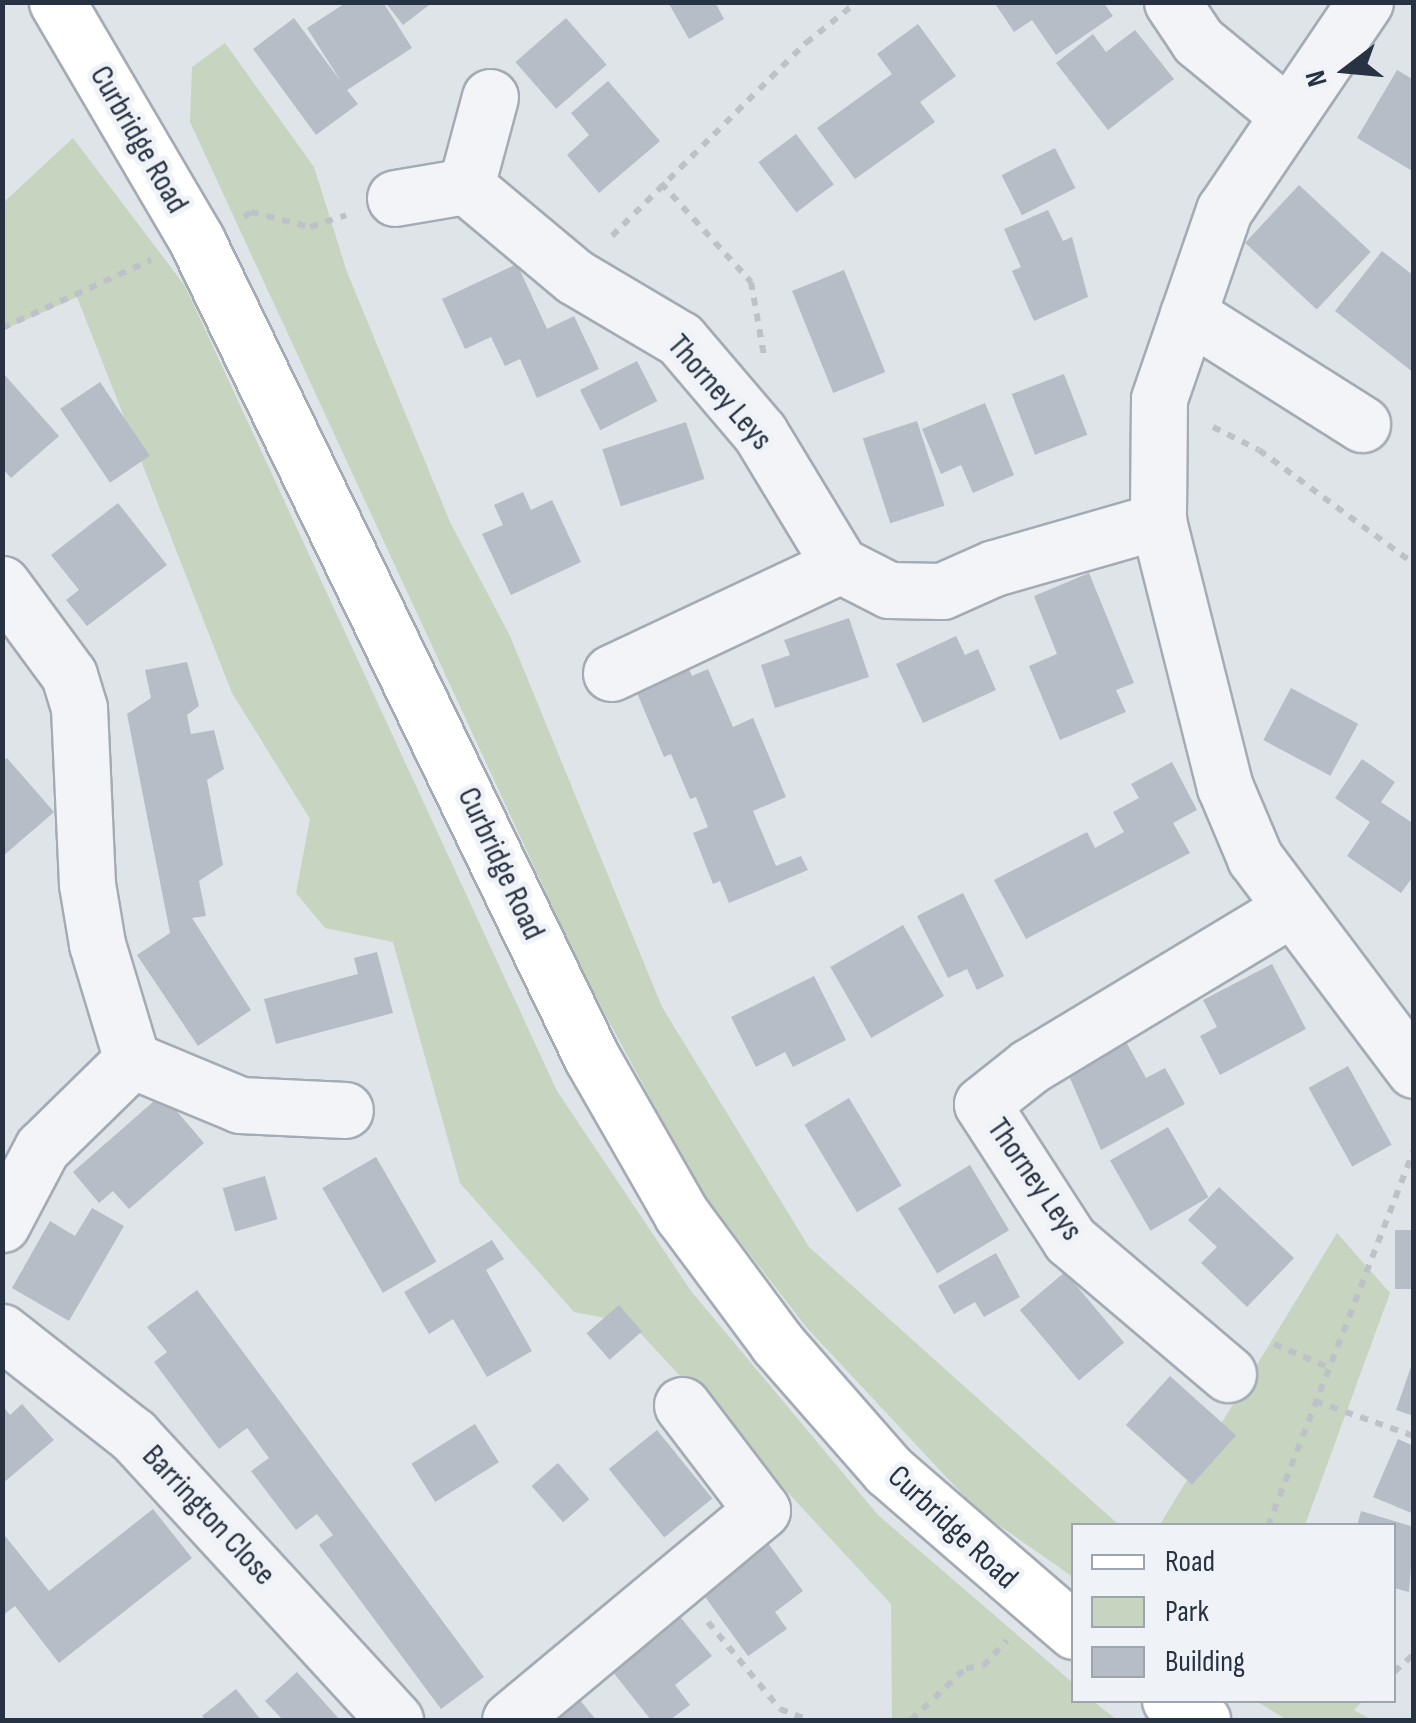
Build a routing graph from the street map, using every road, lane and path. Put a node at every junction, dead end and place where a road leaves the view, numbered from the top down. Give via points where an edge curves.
1 (57, 2) edge
2 (857, 2) edge
3 (1172, 2) edge
4 (1364, 2) edge
5 (490, 98) dead end
6 (1284, 112) junction
7 (661, 184) junction
8 (466, 186) junction
9 (395, 198) joint
10 (198, 241) junction
11 (576, 277) junction
12 (1188, 314) junction
13 (2, 328) edge
14 (1159, 399) junction
15 (1362, 424) dead end
16 (760, 434) junction
17 (1158, 520) junction
18 (1414, 564) edge
19 (840, 565) junction
20 (2, 584) edge
21 (612, 673) dead end
22 (1290, 909) junction
23 (132, 1060) junction
24 (1414, 1070) edge
25 (345, 1110) dead end
26 (1414, 1149) edge
27 (2, 1224) edge
28 (2, 1332) edge
29 (1228, 1374) dead end
30 (1315, 1401) junction
31 (682, 1405) dead end
32 (1414, 1436) edge
33 (1269, 1523) edge
34 (676, 1582) junction
35 (1056, 1619) edge
36 (1175, 1703) edge
37 (395, 1720) edge
38 (510, 1720) edge
39 (808, 1720) edge
40 (911, 1720) edge
41 (1202, 1720) edge

1 - 10 main road, Curbridge Road
2 - 7 path
3 - 6 street via 1198,41
4 - 6 street
5 - 8 street
6 - 12 street via 1224,210
7 - 11 path
7 - 16 path via 751,282 765,347
8 - 9 street
8 - 11 street, Thorney Leys
9 - 10 path via 310,227 251,212
10 - 13 path via 66,294
10 - 35 main road, Curbridge Road via 592,1058 682,1215 777,1343 888,1470
11 - 16 street, Thorney Leys via 680,339
12 - 14 street
12 - 15 street
14 - 17 street
14 - 18 path via 1259,450
16 - 19 street, Thorney Leys
17 - 19 street via 994,568 942,591 889,590
17 - 22 street via 1225,787 1256,858
19 - 21 street
20 - 23 street via 69,675 79,708 97,944
22 - 24 street
22 - 29 street, Thorney Leys via 1030,1066 982,1104 1070,1240
23 - 25 street via 240,1105
23 - 27 street via 42,1148
26 - 30 path
28 - 37 street, Barrington Close via 134,1435
30 - 32 path
30 - 33 path
31 - 34 street via 762,1510
34 - 38 street
34 - 39 path via 780,1709
35 - 40 path via 982,1666 966,1668
36 - 41 main road

